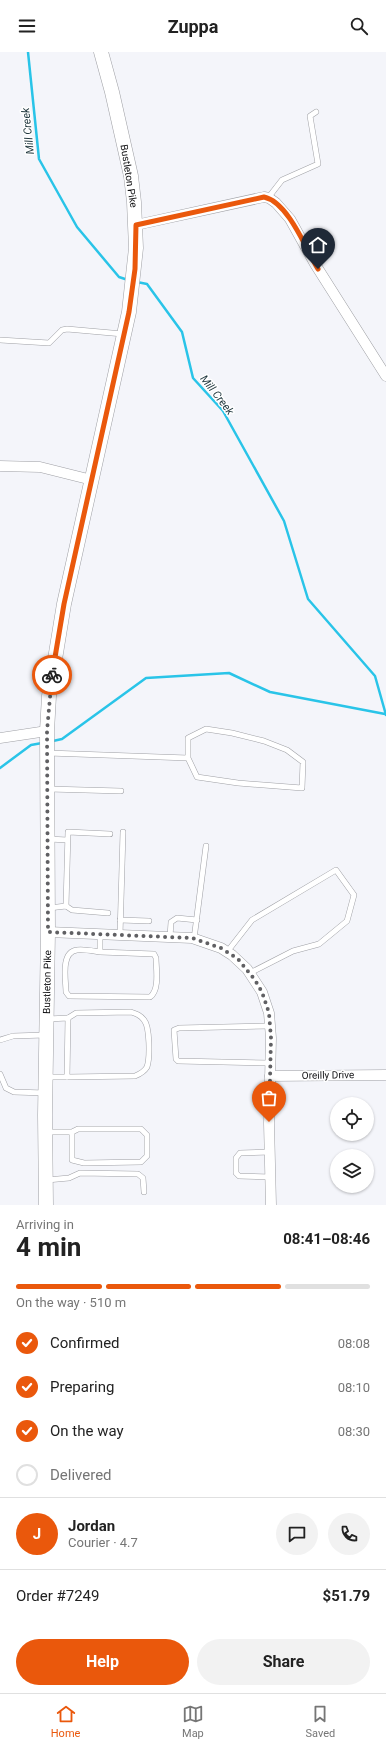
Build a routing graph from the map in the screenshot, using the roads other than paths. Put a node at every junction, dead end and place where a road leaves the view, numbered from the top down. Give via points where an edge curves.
1 (101, 52) edge
2 (316, 112) dead end
3 (268, 198) junction
4 (136, 225) junction
5 (125, 334) junction
6 (0, 340) edge
7 (386, 376) edge
8 (0, 466) edge
9 (92, 480) junction
10 (0, 738) edge
11 (47, 741) junction
12 (188, 758) junction
13 (48, 789) junction
14 (121, 791) dead end
15 (123, 832) dead end
16 (110, 834) dead end
17 (48, 839) junction
18 (67, 840) junction
19 (206, 846) dead end
20 (66, 906) junction
21 (48, 908) junction
22 (108, 913) dead end
23 (120, 920) junction
24 (197, 920) junction
25 (149, 921) dead end
26 (48, 932) junction
27 (100, 934) junction
28 (120, 935) junction
29 (170, 936) junction
30 (194, 939) junction
31 (100, 952) junction
32 (226, 952) junction
33 (250, 973) junction
34 (68, 1018) junction
35 (47, 1019) junction
36 (270, 1026) junction
37 (46, 1035) junction
38 (0, 1040) edge
39 (270, 1063) junction
40 (0, 1074) edge
41 (386, 1075) edge
42 (270, 1076) junction
43 (67, 1077) junction
44 (45, 1078) junction
45 (45, 1093) junction
46 (45, 1132) junction
47 (72, 1132) junction
48 (270, 1152) junction
49 (270, 1177) junction
50 (46, 1180) junction
51 (144, 1192) dead end
52 (46, 1205) edge
53 (270, 1205) edge

1 - 4 main road, Bustleton Pike via 131,176
2 - 3 lane via 310,116 318,164 282,180
3 - 4 street
3 - 7 street via 282,208 290,219 315,264
4 - 5 main road, Bustleton Pike via 133,281
5 - 6 lane via 67,329 62,330 49,343
5 - 9 main road, Bustleton Pike
8 - 9 street via 40,467
9 - 11 main road, Bustleton Pike via 55,655 49,696
10 - 11 street
11 - 12 lane
11 - 13 main road, Bustleton Pike
12 - 12 lane via 197,777 231,783 302,788 303,762 287,750 264,741 206,729 188,738
13 - 14 lane
13 - 17 main road, Bustleton Pike
15 - 23 lane
16 - 18 lane via 68,832
17 - 18 lane
17 - 21 main road, Bustleton Pike
18 - 20 lane
19 - 24 lane
20 - 21 lane
20 - 22 lane via 72,910
21 - 26 main road, Bustleton Pike
23 - 25 lane
23 - 28 lane
24 - 29 lane via 177,918 171,922
24 - 30 lane
26 - 27 street
26 - 35 main road, Bustleton Pike
27 - 28 street
27 - 31 lane
28 - 29 street
29 - 30 street
30 - 32 street via 207,942
31 - 31 lane via 77,950 70,953 65,967 66,992 69,996 150,997 154,994 154,954
32 - 33 street via 238,959
32 - 33 lane via 252,920 336,870 354,895 347,921 319,944 293,951
33 - 36 street via 264,999
34 - 35 lane
34 - 43 lane
34 - 43 lane via 76,1013 131,1012 140,1015 148,1029 147,1066 142,1074
35 - 37 main road, Bustleton Pike
36 - 39 street
36 - 39 lane via 174,1030 178,1061
37 - 38 lane via 13,1036
37 - 44 main road, Bustleton Pike
39 - 42 street
40 - 45 lane via 6,1088 14,1092
41 - 42 street, Oreilly Drive
42 - 48 street
43 - 44 lane
44 - 45 main road, Bustleton Pike
45 - 46 main road, Bustleton Pike
46 - 47 lane
46 - 50 main road, Bustleton Pike
47 - 47 lane via 72,1160 84,1163 141,1162 146,1156 147,1135 141,1129 78,1129
48 - 49 street
48 - 49 lane via 240,1153 237,1155 236,1173 243,1177
49 - 53 street
50 - 51 lane via 69,1178 80,1173 138,1174 143,1178
50 - 52 main road, Bustleton Pike

